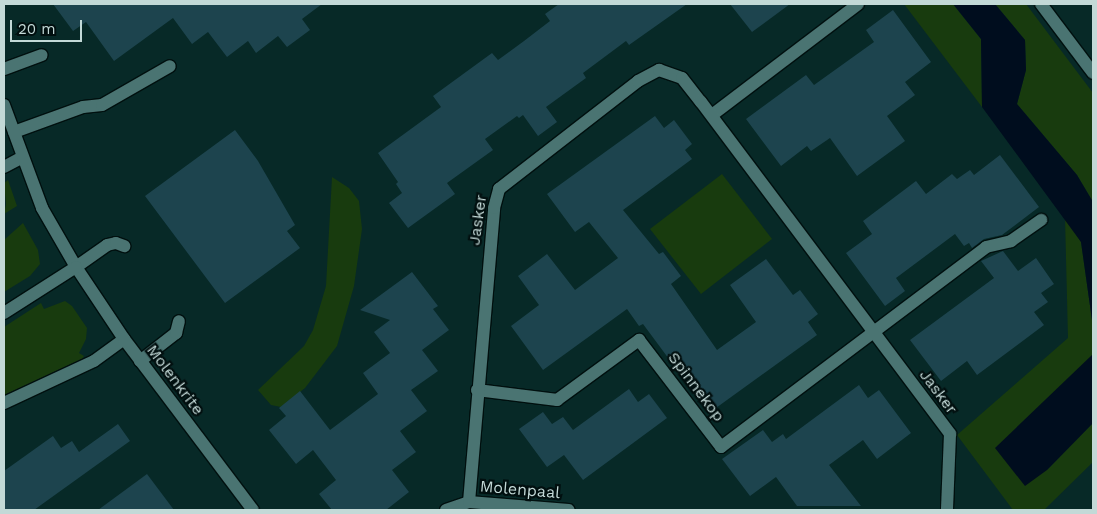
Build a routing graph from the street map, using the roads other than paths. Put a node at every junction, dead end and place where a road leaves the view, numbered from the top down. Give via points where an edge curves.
1 (858, 4) edge
2 (1041, 4) edge
3 (42, 55) dead end
4 (170, 66) dead end
5 (4, 69) edge
6 (1093, 73) edge
7 (4, 104) edge
8 (712, 116) junction
9 (14, 132) junction
10 (24, 157) junction
11 (4, 168) edge
12 (1041, 220) dead end
13 (124, 246) dead end
14 (76, 267) junction
15 (4, 313) edge
16 (179, 320) dead end
17 (872, 332) junction
18 (124, 339) junction
19 (140, 361) junction
20 (477, 390) junction
21 (4, 403) edge
22 (469, 502) junction
23 (253, 510) edge
24 (446, 510) edge
25 (569, 510) edge
26 (946, 510) edge

1 - 8 street
2 - 6 street
3 - 5 street
4 - 9 street via 102,105 83,107
7 - 9 street, Molenkrite
8 - 17 street, Jasker
8 - 20 street, Jasker via 682,78 659,70 638,81 499,189 494,208
9 - 10 street, Molenkrite
10 - 11 street
10 - 14 street, Molenkrite via 47,220
12 - 17 street via 1011,241 986,247
13 - 14 street via 116,243 107,245
14 - 15 street
14 - 18 street, Molenkrite
16 - 19 street via 176,333
17 - 20 street, Spinnekop via 721,447 640,340 557,400
17 - 26 street, Jasker via 950,434
18 - 19 street, Molenkrite
18 - 21 street via 94,362
19 - 23 street, Molenkrite
20 - 22 street, Jasker
22 - 24 street
22 - 25 street, Molenpaal

